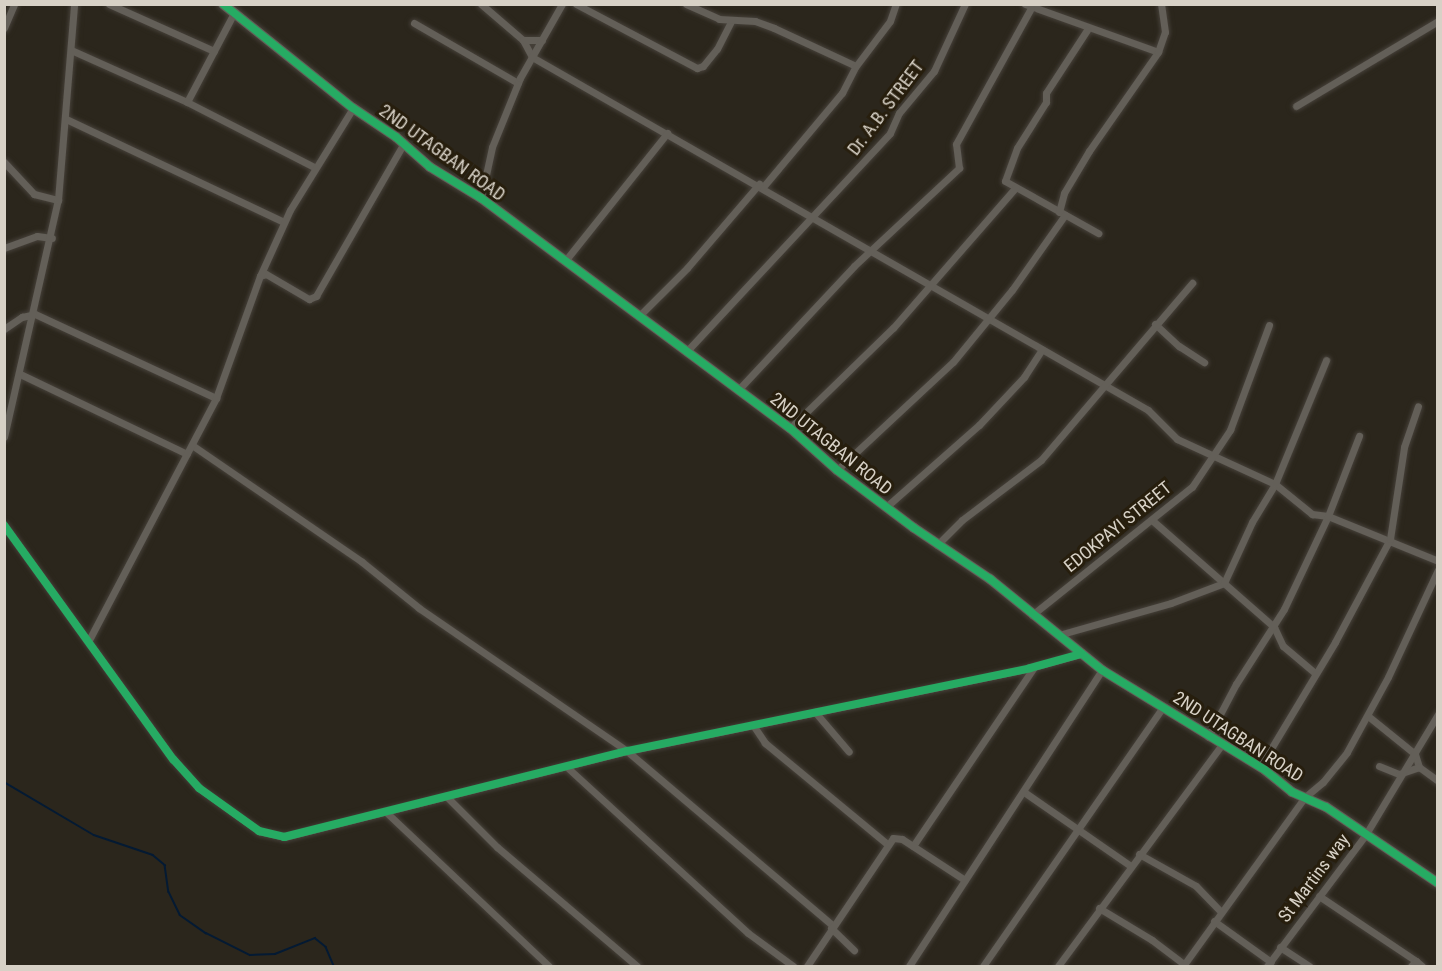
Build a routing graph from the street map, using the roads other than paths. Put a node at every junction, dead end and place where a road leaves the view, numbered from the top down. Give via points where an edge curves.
1 (14, 4) edge
2 (74, 4) edge
3 (109, 4) edge
4 (223, 4) edge
5 (481, 4) edge
6 (561, 4) edge
7 (576, 4) edge
8 (686, 4) edge
9 (896, 4) edge
10 (965, 4) edge
11 (1161, 4) edge
12 (1028, 6) edge
13 (234, 14) junction
14 (1437, 21) edge
15 (731, 22) junction
16 (414, 23) dead end
17 (4, 28) edge
18 (1088, 30) junction
19 (523, 40) junction
20 (542, 40) junction
21 (71, 50) junction
22 (214, 51) junction
23 (1158, 52) junction
24 (532, 57) junction
25 (856, 66) junction
26 (518, 82) junction
27 (187, 102) junction
28 (1296, 106) dead end
29 (353, 108) junction
30 (66, 119) junction
31 (667, 133) junction
32 (404, 143) junction
33 (314, 167) junction
34 (6, 168) edge
35 (761, 185) junction
36 (1014, 188) junction
37 (481, 198) junction
38 (58, 200) junction
39 (1062, 214) junction
40 (812, 216) junction
41 (285, 222) junction
42 (1098, 234) dead end
43 (52, 238) junction
44 (4, 248) edge
45 (871, 250) junction
46 (565, 261) junction
47 (260, 276) junction
48 (929, 283) junction
49 (1192, 283) dead end
50 (35, 314) junction
51 (639, 316) junction
52 (990, 319) junction
53 (1155, 324) junction
54 (1269, 325) dead end
55 (4, 329) edge
56 (1042, 349) junction
57 (687, 352) junction
58 (1326, 360) dead end
59 (1204, 362) dead end
60 (20, 374) junction
61 (1104, 387) junction
62 (739, 389) junction
63 (216, 398) junction
64 (1418, 406) dead end
65 (790, 428) junction
66 (1359, 436) dead end
67 (4, 437) edge
68 (192, 445) junction
69 (188, 454) junction
70 (1216, 456) junction
71 (837, 470) junction
72 (1275, 484) junction
73 (886, 507) junction
74 (1328, 516) junction
75 (1153, 521) junction
76 (4, 525) edge
77 (1390, 539) junction
78 (937, 545) junction
79 (1437, 561) edge
80 (1437, 570) edge
81 (1224, 583) junction
82 (1032, 615) junction
83 (1274, 627) junction
84 (1062, 634) junction
85 (89, 640) junction
86 (1080, 654) junction
87 (1035, 666) junction
88 (1102, 670) junction
89 (1315, 673) junction
90 (1163, 707) junction
91 (815, 712) junction
92 (1437, 714) edge
93 (1368, 716) junction
94 (753, 725) junction
95 (1208, 737) junction
96 (1221, 746) junction
97 (627, 751) junction
98 (849, 752) dead end
99 (1415, 754) junction
100 (1379, 766) dead end
101 (1260, 767) junction
102 (1419, 767) junction
103 (569, 769) dead end
104 (1404, 772) junction
105 (1437, 781) edge
106 (1024, 792) dead end
107 (447, 797) junction
108 (1305, 797) junction
109 (387, 813) junction
110 (1077, 830) junction
111 (1366, 834) junction
112 (886, 843) junction
113 (913, 846) junction
114 (1139, 855) junction
115 (1131, 866) junction
116 (965, 880) junction
117 (1437, 883) edge
118 (1319, 896) junction
119 (1099, 908) junction
120 (1221, 912) junction
121 (1214, 921) junction
122 (831, 927) junction
123 (1280, 947) junction
124 (854, 950) dead end
125 (1269, 964) edge
126 (1414, 964) edge
127 (549, 966) edge
128 (637, 966) edge
129 (793, 966) edge
130 (807, 966) edge
131 (909, 966) edge
132 (983, 966) edge
133 (1058, 966) edge
134 (1184, 966) edge
135 (1309, 966) edge
136 (1422, 966) edge

1 - 17 street
2 - 21 street
3 - 22 street
4 - 13 street, 2ND UTAGBAN ROAD
5 - 19 street
6 - 20 street
7 - 15 street via 697,68 717,49
8 - 15 street
9 - 25 street via 890,21
10 - 40 street, Dr. A.B. STREET via 934,71 899,113 890,133
11 - 23 street via 1165,32
12 - 18 street
12 - 45 street via 956,144 959,168
13 - 22 street
13 - 29 street, 2ND UTAGBAN ROAD
14 - 28 street
15 - 25 street via 755,21
16 - 26 street
18 - 23 street
18 - 36 street via 1046,93 1046,102 1009,165 1005,181
19 - 20 street
19 - 24 street
20 - 24 street
21 - 27 street
21 - 30 street
22 - 27 street
23 - 39 street via 1064,193
24 - 26 street
24 - 31 street
25 - 35 street via 832,106
26 - 37 street via 492,147
27 - 33 street
29 - 32 street, 2ND UTAGBAN ROAD
29 - 33 street
30 - 38 street
30 - 41 street
31 - 35 street
31 - 46 street
32 - 37 street, 2ND UTAGBAN ROAD via 430,167
32 - 47 street via 316,296 309,299 266,274
33 - 41 street
34 - 38 street via 34,194
35 - 40 street
35 - 51 street
36 - 39 street
36 - 48 street
37 - 46 street, 2ND UTAGBAN ROAD
38 - 43 street
39 - 42 street
39 - 52 street
40 - 45 street
40 - 57 street, Dr. A.B. STREET
41 - 47 street
43 - 44 street via 37,236
43 - 50 street
45 - 48 street
45 - 62 street
46 - 51 street, 2ND UTAGBAN ROAD
47 - 63 street
48 - 52 street
48 - 65 street via 885,336
49 - 53 street
50 - 55 street
50 - 60 street
50 - 63 street
51 - 57 street, 2ND UTAGBAN ROAD
52 - 56 street
52 - 71 street via 926,389
53 - 59 street
53 - 61 street
54 - 70 street, EDOKPAYI STREET via 1230,430
56 - 61 street
56 - 73 street via 1024,377 979,424
57 - 62 street, 2ND UTAGBAN ROAD
58 - 72 street
60 - 67 street
60 - 69 street
61 - 70 street via 1148,410 1177,439
61 - 78 street via 1041,460 962,520
62 - 65 street, 2ND UTAGBAN ROAD
63 - 68 street
64 - 77 street via 1404,447
65 - 71 street, 2ND UTAGBAN ROAD
66 - 74 street
68 - 69 street
68 - 97 street
69 - 85 street
70 - 72 street
70 - 75 street, EDOKPAYI STREET via 1192,487
71 - 73 street, 2ND UTAGBAN ROAD
72 - 74 street via 1312,514
72 - 81 street via 1252,522
73 - 78 street, 2ND UTAGBAN ROAD
74 - 77 street
74 - 83 street
75 - 81 street
75 - 82 street, EDOKPAYI STREET
76 - 85 street
77 - 79 street
77 - 89 street
78 - 82 street, 2ND UTAGBAN ROAD via 990,579
80 - 93 street
81 - 83 street
81 - 84 street via 1171,603
82 - 84 street, 2ND UTAGBAN ROAD
83 - 89 street via 1283,646
83 - 95 street via 1236,684
84 - 86 street, 2ND UTAGBAN ROAD
85 - 109 street via 173,759 200,788 259,831 284,837
86 - 87 street
86 - 88 street, 2ND UTAGBAN ROAD
87 - 91 street
87 - 113 street
88 - 90 street, 2ND UTAGBAN ROAD
88 - 116 street
89 - 101 street
90 - 95 street, 2ND UTAGBAN ROAD
90 - 110 street
91 - 94 street
91 - 98 street
92 - 99 street, St Martins way
93 - 99 street
93 - 108 street via 1323,782
94 - 97 street
94 - 112 street via 765,743
95 - 96 street, 2ND UTAGBAN ROAD
96 - 101 street, 2ND UTAGBAN ROAD
96 - 114 street
97 - 107 street
97 - 122 street
99 - 102 street
99 - 104 street, St Martins way
100 - 104 street via 1399,774
101 - 108 street, 2ND UTAGBAN ROAD
102 - 104 street
102 - 105 street
103 - 129 street via 748,933
104 - 111 street, St Martins way
106 - 110 street
107 - 109 street
107 - 128 street via 497,847
108 - 111 street, 2ND UTAGBAN ROAD
108 - 120 street
109 - 127 street
110 - 115 street
110 - 132 street
111 - 117 street, 2ND UTAGBAN ROAD
111 - 118 street, St Martins way
112 - 113 street via 893,838
112 - 122 street
113 - 116 street
114 - 115 street
114 - 120 street via 1196,886
115 - 119 street
116 - 131 street
118 - 123 street, St Martins way
118 - 126 street
119 - 133 street
119 - 134 street via 1152,940
120 - 121 street
121 - 125 street
121 - 134 street
122 - 124 street
122 - 130 street
123 - 125 street, St Martins way
123 - 135 street
126 - 136 street

